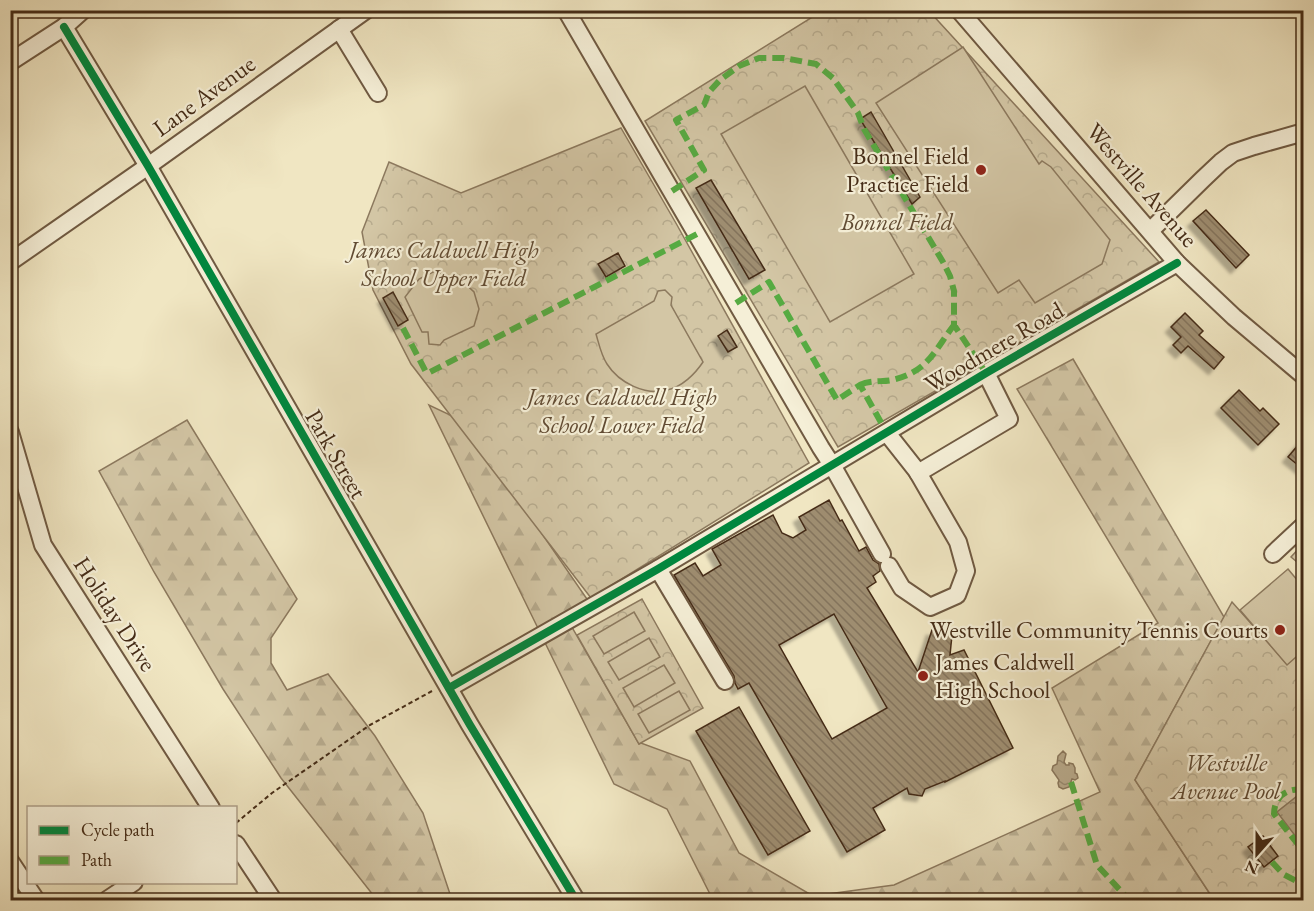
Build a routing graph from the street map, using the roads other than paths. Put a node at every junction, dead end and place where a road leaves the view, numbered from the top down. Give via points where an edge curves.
1 (83, 10) edge
2 (366, 10) edge
3 (566, 10) edge
4 (959, 10) edge
5 (64, 27) junction
6 (339, 29) junction
7 (10, 62) edge
8 (378, 93) dead end
9 (1304, 132) edge
10 (148, 166) junction
11 (1150, 231) junction
12 (10, 262) edge
13 (1177, 263) junction
14 (986, 373) junction
15 (1304, 376) edge
16 (10, 432) edge
17 (887, 433) junction
18 (832, 465) junction
19 (918, 473) junction
20 (1304, 525) edge
21 (1273, 554) dead end
22 (657, 568) junction
23 (725, 681) dead end
24 (449, 688) junction
25 (210, 806) edge
26 (237, 846) edge
27 (10, 861) edge
28 (131, 884) edge
29 (36, 900) edge
30 (107, 900) edge
31 (273, 900) edge
32 (576, 900) edge

1 - 5 street
2 - 6 street, Lane Avenue
3 - 18 street
4 - 11 street, Westville Avenue
5 - 7 street
5 - 10 street, Park Street
6 - 8 street
6 - 10 street, Lane Avenue
9 - 11 street via 1233,153
10 - 12 street, Lane Avenue
10 - 24 street, Park Street
11 - 13 street, Westville Avenue
13 - 14 street, Woodmere Road
13 - 15 street, Westville Avenue
14 - 17 street, Woodmere Road
14 - 19 street via 1009,419
16 - 25 street, Holiday Drive via 43,545
17 - 18 street, Woodmere Road
17 - 19 street
18 - 19 street via 902,588 930,607 957,595 966,571 958,542
18 - 22 street, Woodmere Road
20 - 21 street
22 - 23 street
22 - 24 street, Woodmere Road
24 - 32 street, Park Street
26 - 31 street
27 - 29 street
28 - 30 street

